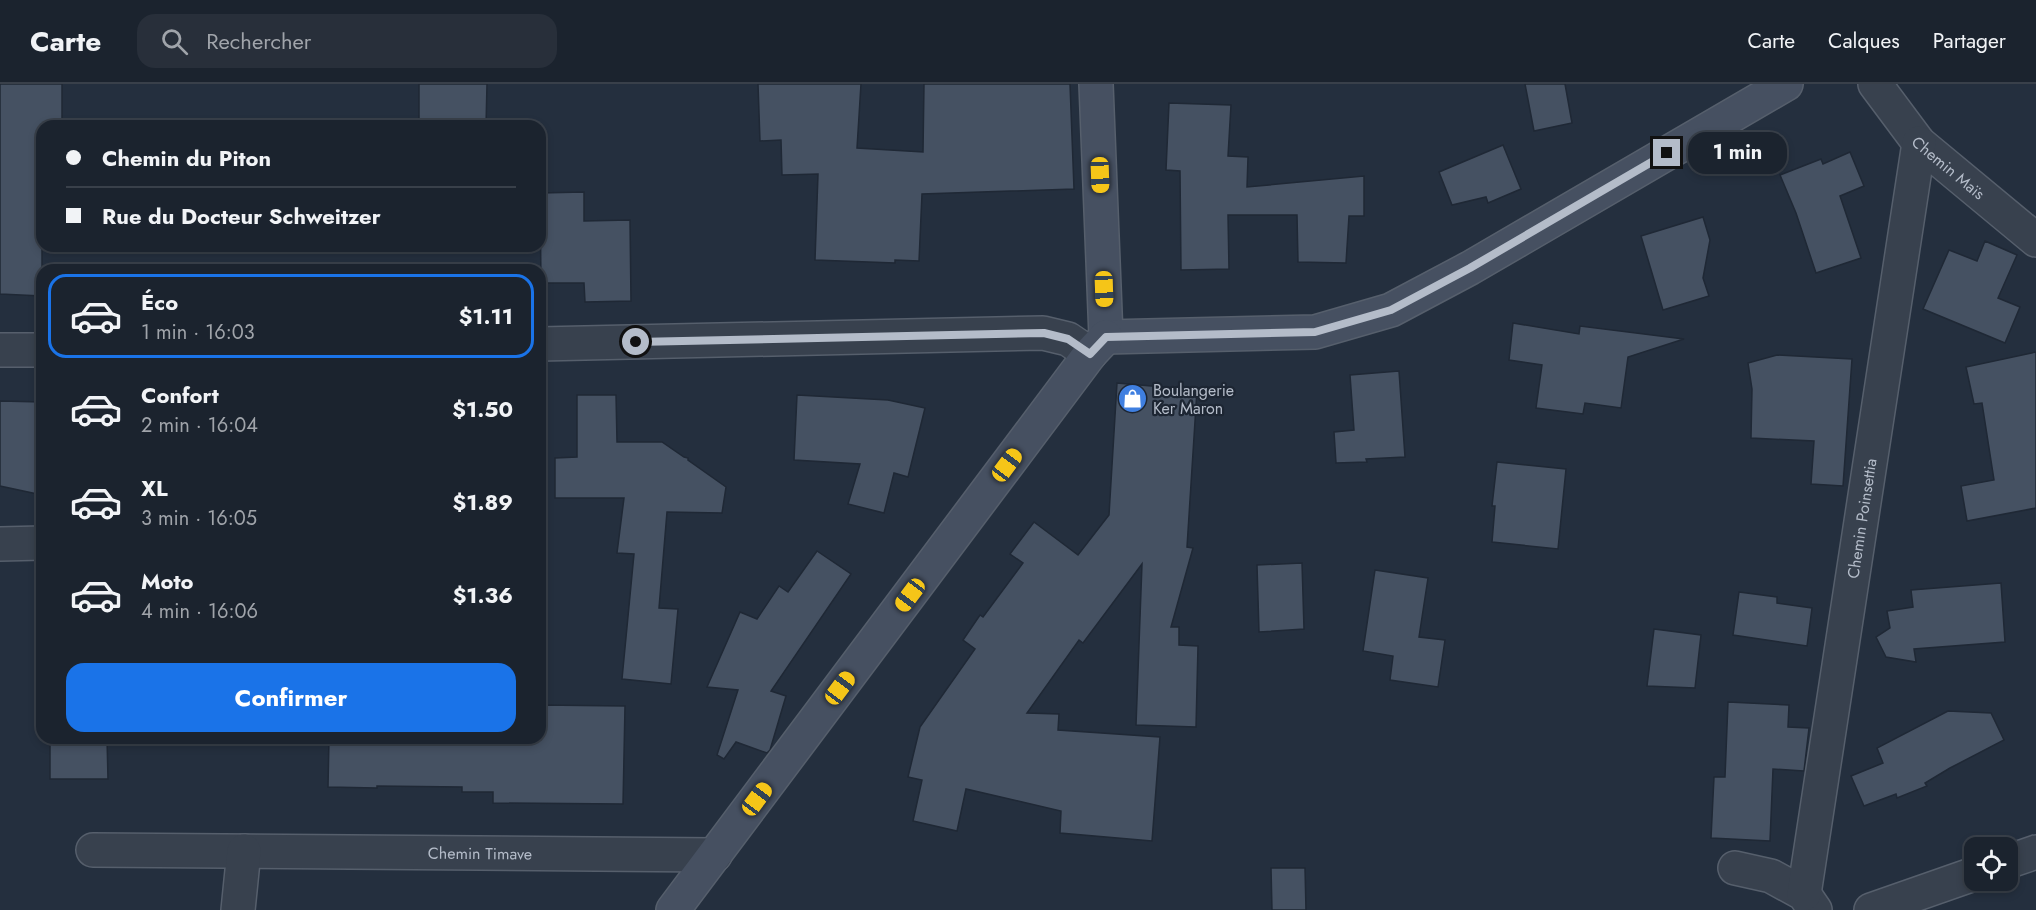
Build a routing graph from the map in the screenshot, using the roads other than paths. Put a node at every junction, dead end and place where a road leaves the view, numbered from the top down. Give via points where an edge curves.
1 (1096, 84) edge
2 (1786, 84) edge
3 (1875, 84) edge
4 (1919, 143) junction
5 (2036, 240) edge
6 (546, 344) edge
7 (1098, 345) junction
8 (0, 350) edge
9 (36, 350) edge
10 (36, 543) edge
11 (0, 544) edge
12 (93, 850) dead end
13 (243, 851) junction
14 (2036, 852) edge
15 (715, 855) junction
16 (2018, 858) edge
17 (1736, 868) dead end
18 (1964, 877) edge
19 (1809, 902) edge
20 (238, 910) edge
21 (673, 910) edge
22 (1871, 910) edge

1 - 7 main road
2 - 7 main road via 1391,310 1315,332
3 - 4 street, Chemin Maïs
4 - 5 street, Chemin Maïs
4 - 19 street, Chemin Poinsettia
6 - 7 street via 1044,333
7 - 15 main road
8 - 9 street
10 - 11 street
12 - 13 street, Chemin Timave
13 - 15 street, Chemin Timave
13 - 20 street
14 - 16 street
15 - 21 main road
17 - 19 street via 1771,876
18 - 22 street

